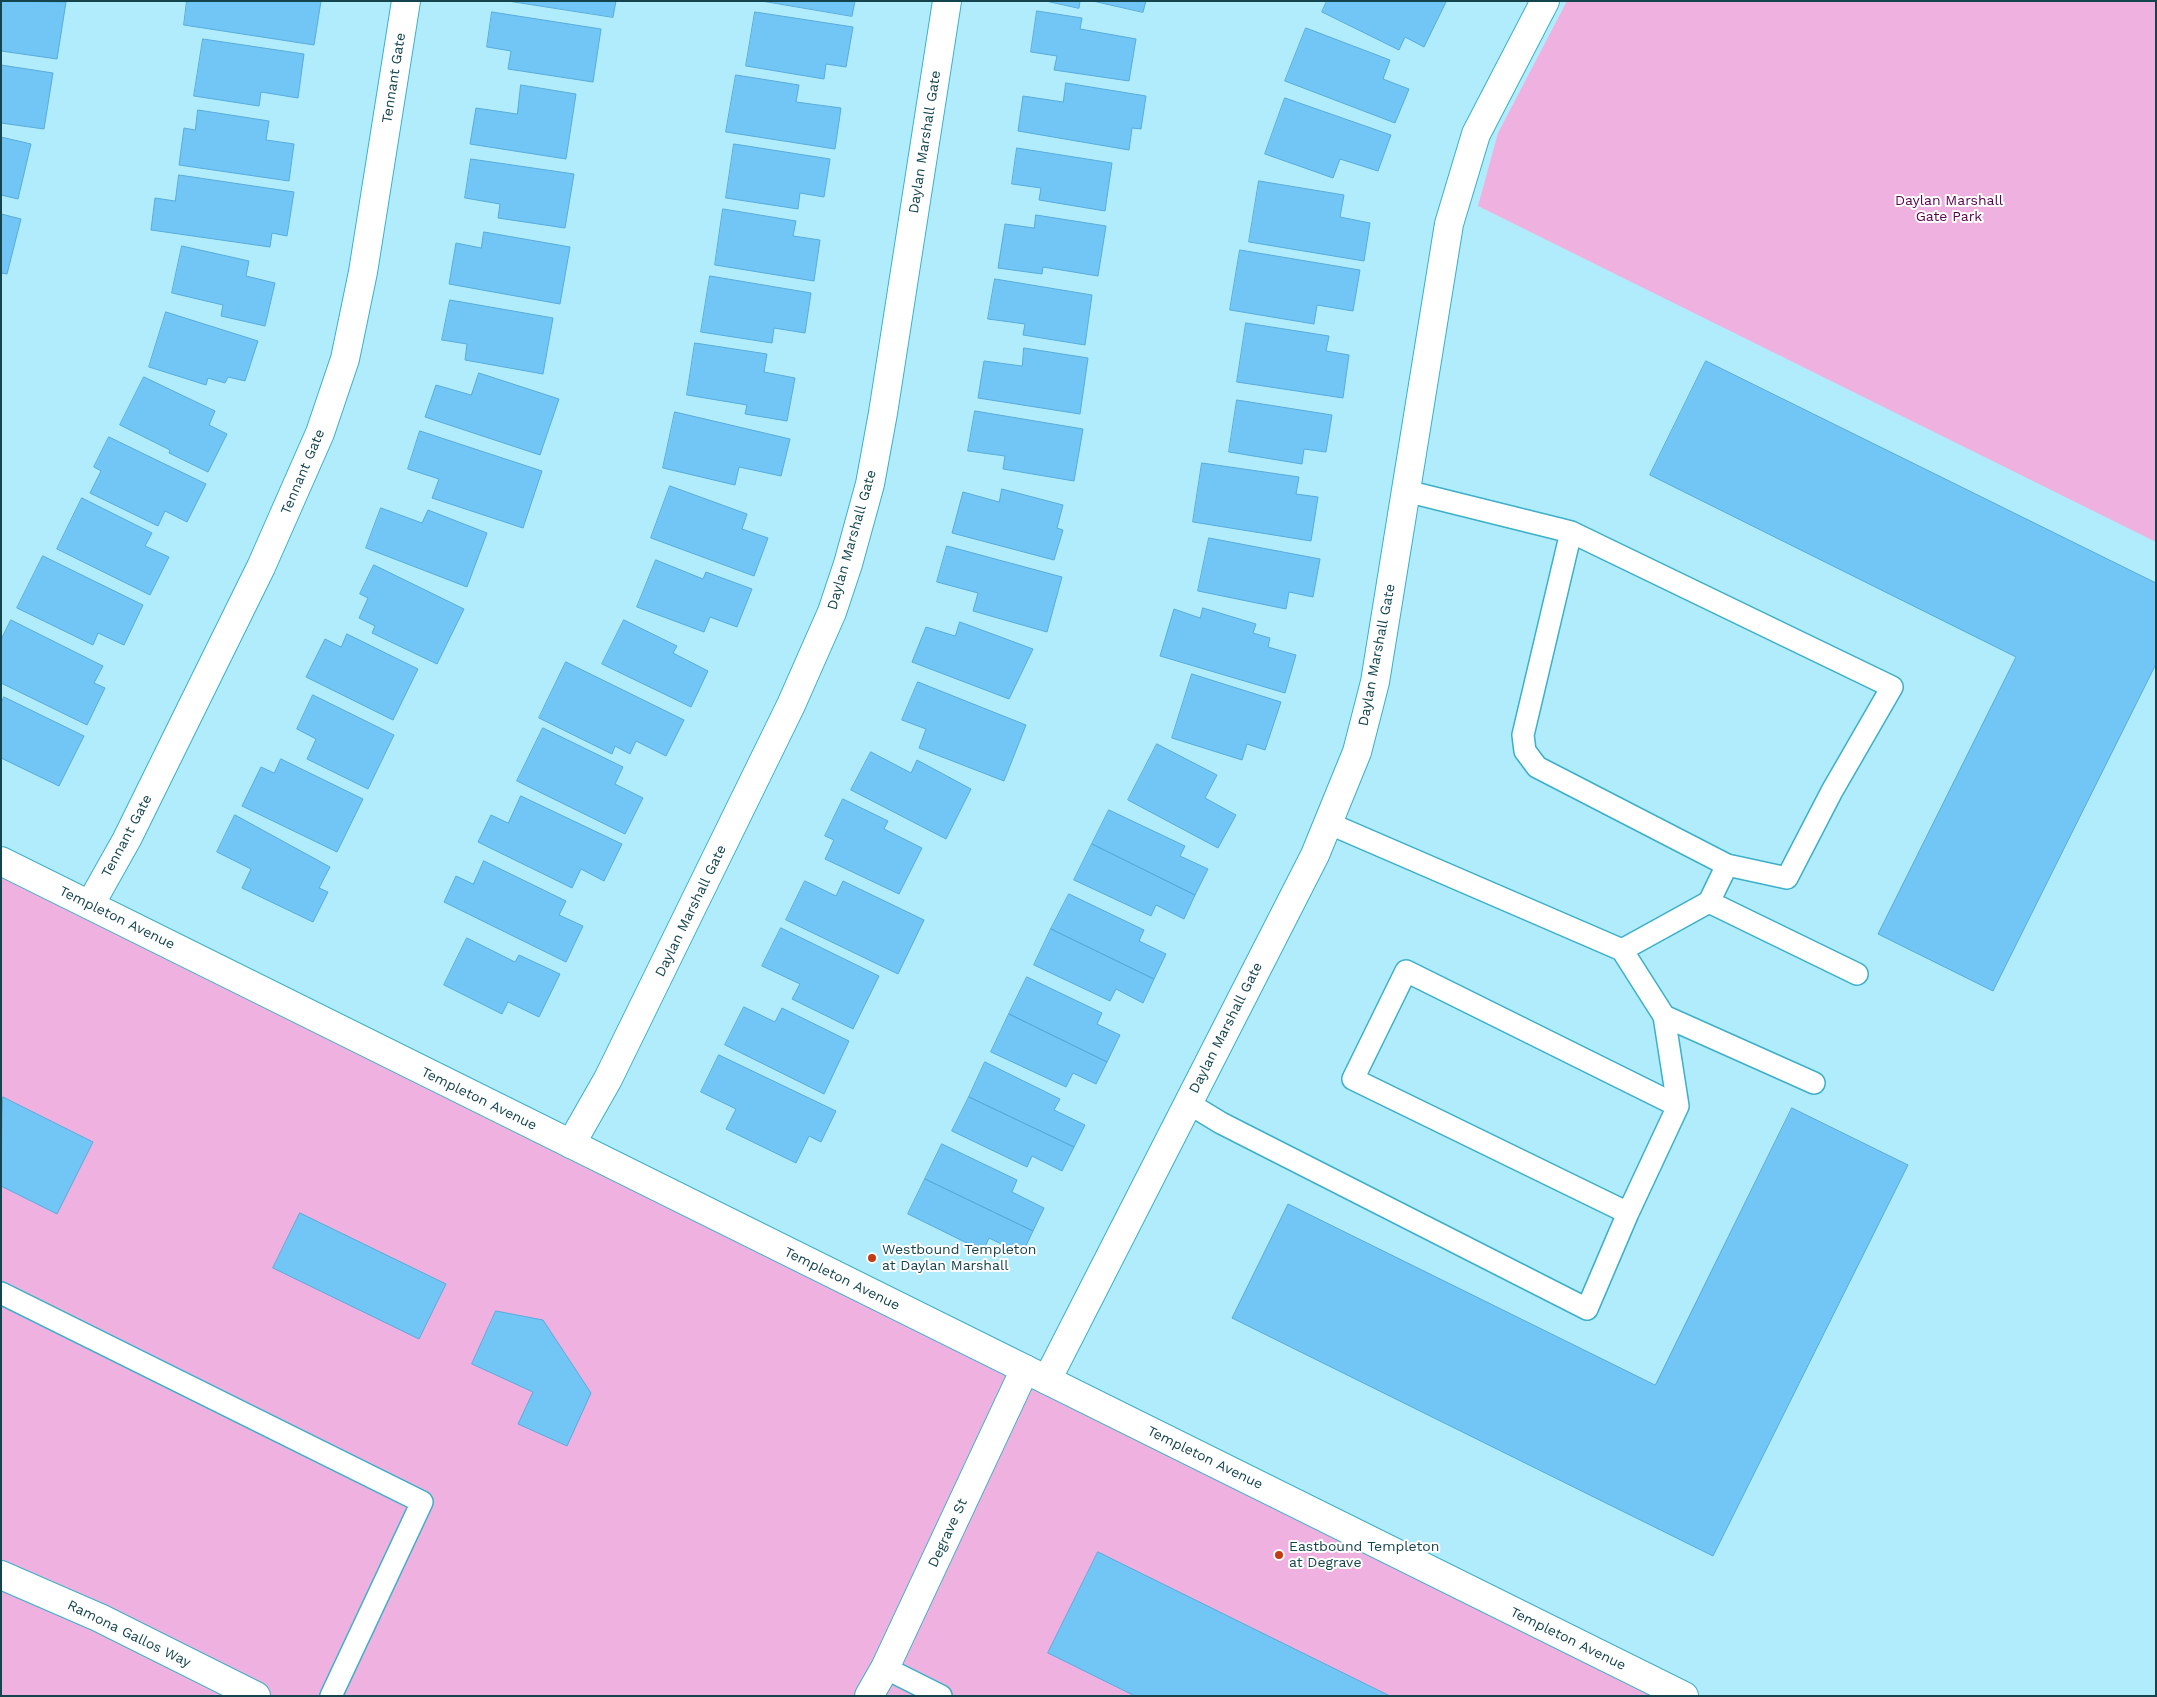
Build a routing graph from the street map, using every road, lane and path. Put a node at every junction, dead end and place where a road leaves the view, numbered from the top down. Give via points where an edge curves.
1 (406, 1) edge
2 (947, 1) edge
3 (1545, 1) edge
4 (1406, 491) junction
5 (1571, 532) junction
6 (1328, 823) junction
7 (1, 861) edge
8 (1727, 865) junction
9 (1709, 902) junction
10 (90, 905) junction
11 (1622, 950) junction
12 (1857, 974) dead end
13 (1664, 1016) junction
14 (1814, 1083) dead end
15 (1188, 1103) junction
16 (1678, 1106) junction
17 (571, 1144) junction
18 (1628, 1213) junction
19 (1, 1293) edge
20 (1036, 1374) junction
21 (1, 1575) edge
22 (885, 1668) junction
23 (256, 1696) edge
24 (331, 1696) edge
25 (869, 1696) edge
26 (942, 1696) edge
27 (1684, 1696) edge

1 - 10 street, Tennant Gate via 363,272 345,359 320,433 261,567 127,839
2 - 17 street, Daylan Marshall Gate via 883,413 870,484 848,564 832,612 792,705 608,1079
3 - 4 street, Daylan Marshall Gate via 1476,134 1449,224
4 - 5 lane
4 - 6 street, Daylan Marshall Gate via 1374,682 1357,752
5 - 8 lane via 1523,735 1525,751 1538,766
5 - 8 lane via 1892,687 1787,878
6 - 11 lane
6 - 15 street, Daylan Marshall Gate via 1315,855
7 - 10 street, Templeton Avenue
8 - 9 lane
9 - 11 lane
9 - 12 lane
10 - 17 street, Templeton Avenue
11 - 13 lane
13 - 14 lane
13 - 16 lane
15 - 18 lane via 1221,1123 1587,1309
15 - 20 street, Daylan Marshall Gate
16 - 18 lane
16 - 18 lane via 1406,971 1353,1079
17 - 20 street, Templeton Avenue
19 - 24 lane via 422,1502
20 - 22 street, Degrave St
20 - 27 street, Templeton Avenue
21 - 23 street, Ramona Gallos Way via 100,1618
22 - 25 street, Degrave St
22 - 26 lane

